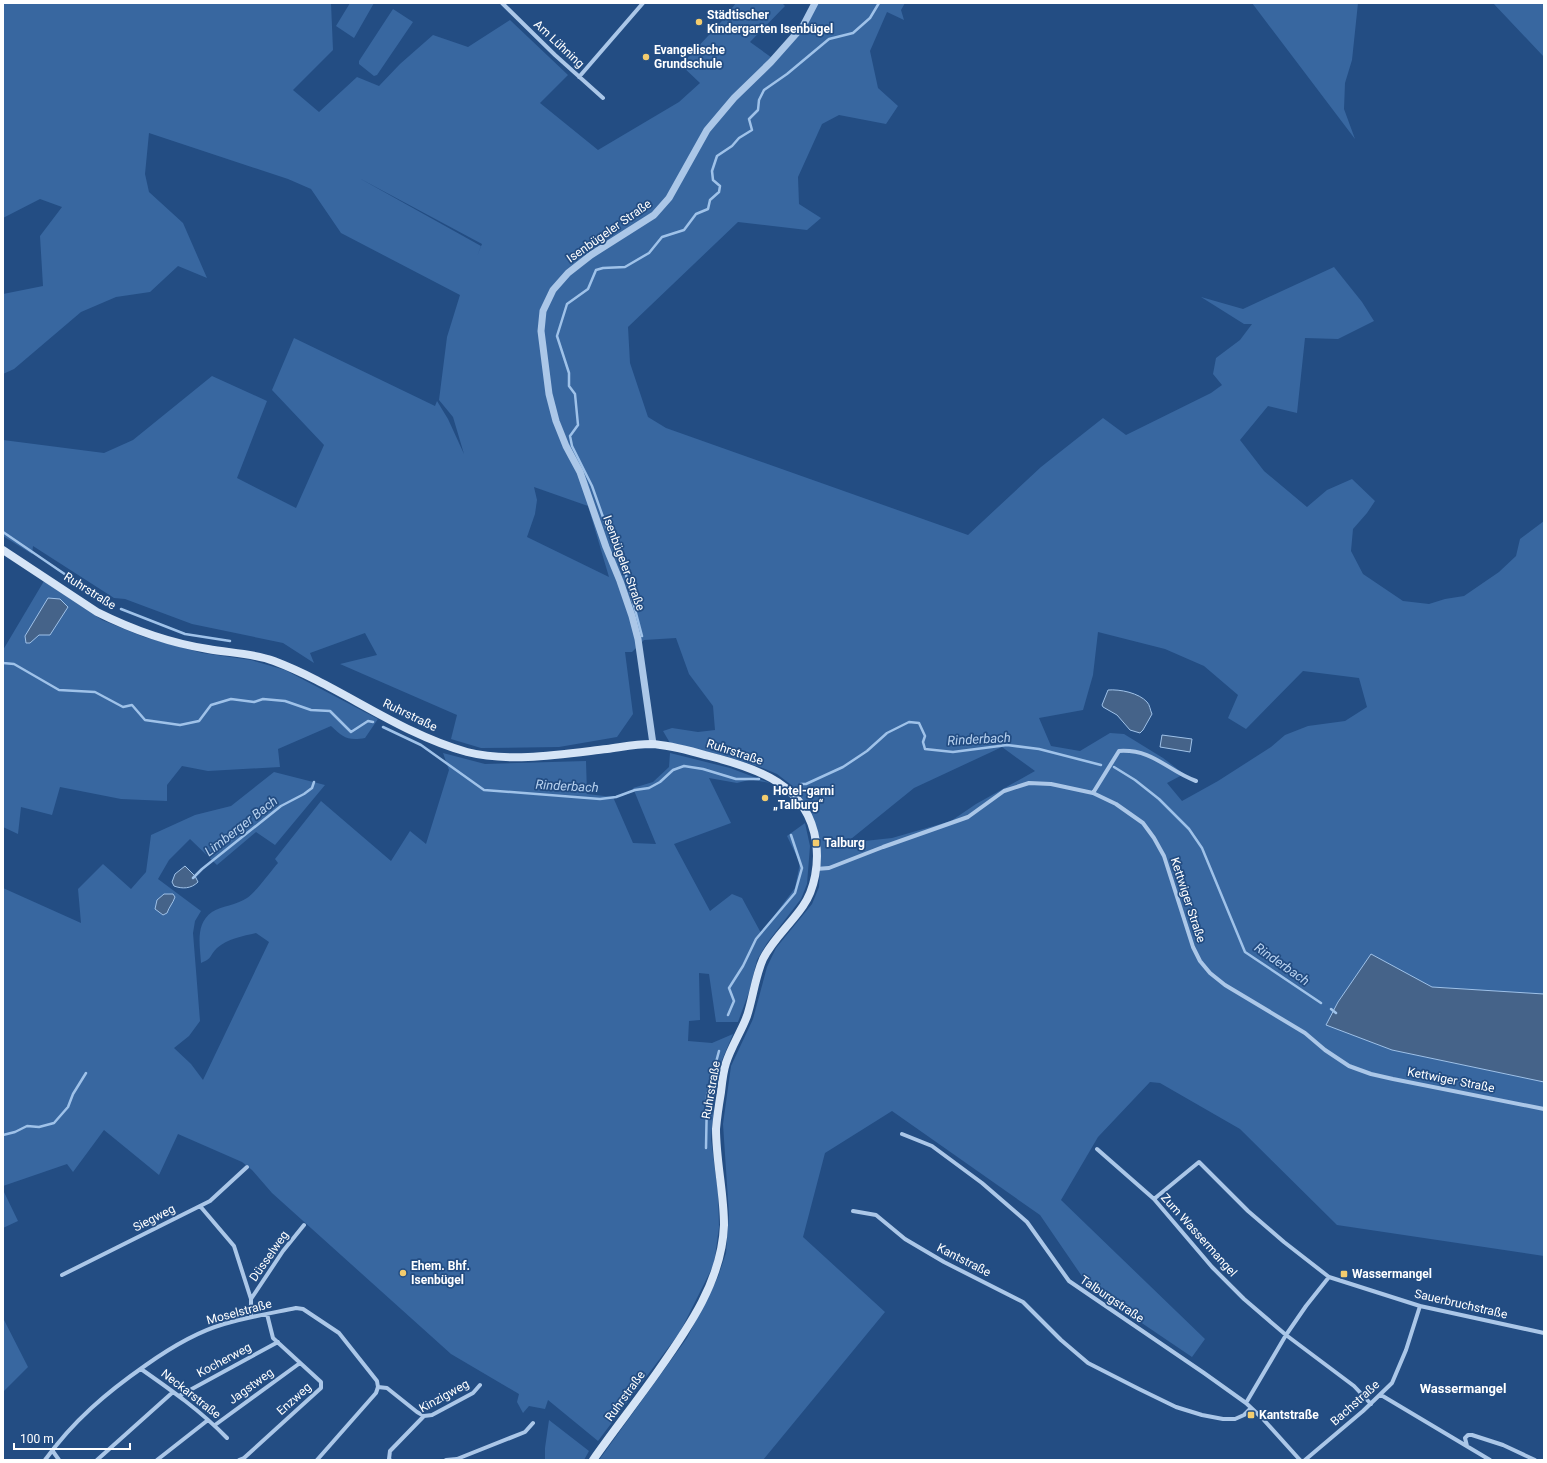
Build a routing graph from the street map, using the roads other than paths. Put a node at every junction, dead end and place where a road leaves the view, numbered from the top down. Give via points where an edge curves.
1 (502, 3) edge
2 (643, 3) edge
3 (815, 3) edge
4 (579, 77) junction
5 (603, 98) dead end
6 (3, 550) edge
7 (653, 744) junction
8 (1196, 781) dead end
9 (1093, 793) junction
10 (815, 869) junction
11 (1544, 1109) edge
12 (902, 1134) dead end
13 (1097, 1149) dead end
14 (247, 1166) dead end
15 (1154, 1199) junction
16 (200, 1206) junction
17 (854, 1211) dead end
18 (304, 1225) dead end
19 (62, 1276) dead end
20 (1330, 1277) junction
21 (252, 1299) junction
22 (1420, 1306) junction
23 (267, 1314) junction
24 (251, 1317) junction
25 (1544, 1333) edge
26 (1286, 1336) junction
27 (278, 1342) junction
28 (300, 1363) junction
29 (141, 1368) junction
30 (480, 1385) dead end
31 (378, 1387) junction
32 (172, 1392) junction
33 (1381, 1395) junction
34 (179, 1396) junction
35 (1246, 1404) junction
36 (1371, 1404) junction
37 (1251, 1408) junction
38 (424, 1416) junction
39 (208, 1420) junction
40 (533, 1423) dead end
41 (215, 1425) junction
42 (227, 1438) dead end
43 (1467, 1446) junction
44 (52, 1450) junction
45 (44, 1460) edge
46 (59, 1460) edge
47 (97, 1460) edge
48 (157, 1460) edge
49 (239, 1460) edge
50 (317, 1460) edge
51 (390, 1460) edge
52 (446, 1460) edge
53 (593, 1460) edge
54 (1300, 1460) edge
55 (1305, 1460) edge
56 (1490, 1460) edge
57 (1535, 1460) edge

1 - 4 street, Am Lühning
2 - 4 street
3 - 7 street, Isenbügeler Straße via 803,26 707,130 669,198 654,215 591,255 568,273 553,290 543,310 541,331 549,394 556,421 580,472 632,616 638,639
4 - 5 street, Am Lühning
6 - 7 main road, Ruhrstraße via 110,618 156,636 206,649 269,659 385,717 441,743 471,753 504,757 552,756
7 - 10 main road, Ruhrstraße via 726,760 758,771 792,793 814,830
8 - 9 street via 1143,753 1119,751
9 - 10 street, Kettwiger Straße via 1051,784 1029,783 1004,791 968,817 829,868
9 - 11 street, Kettwiger Straße via 1127,811 1140,820 1148,830 1164,856 1193,947 1210,973 1225,985 1305,1033 1336,1058 1359,1070
10 - 53 main road, Ruhrstraße via 805,904 771,945 762,963 746,1018 726,1063 716,1128 724,1226 720,1258 711,1283 684,1334
12 - 35 street, Talburgstraße via 932,1146 1010,1207 1027,1222 1069,1281
13 - 15 street, Zum Wassermangel
14 - 16 street, Siegweg via 210,1202
15 - 20 street, Sauerbruchstraße via 1199,1162 1248,1211
15 - 26 street, Zum Wassermangel via 1212,1267
16 - 19 street, Siegweg
16 - 21 street via 234,1246
17 - 37 street, Kantstraße via 876,1215 905,1239 1023,1302 1088,1363 1133,1386 1176,1407 1223,1419 1244,1415
18 - 21 street, Düsselweg
20 - 22 street, Sauerbruchstraße
20 - 26 street
21 - 24 street
22 - 25 street, Sauerbruchstraße
22 - 33 street, Bachstraße via 1396,1374
23 - 24 street, Moselstraße
23 - 27 street, Enzweg via 273,1338
23 - 31 street, Moselstraße via 303,1309 339,1333
24 - 29 street, Moselstraße via 223,1324 191,1337
26 - 35 street
26 - 36 street, Zum Wassermangel via 1354,1386
27 - 28 street, Enzweg
27 - 34 street, Kocherweg
28 - 41 street, Jagstweg
28 - 49 street, Enzweg via 321,1382 321,1388
29 - 32 street, Neckarstraße
29 - 44 street, Moselstraße via 82,1416
30 - 38 street, Kinzigweg via 473,1393 432,1415
31 - 38 street via 387,1388
31 - 50 street via 376,1393
32 - 34 street, Neckarstraße
32 - 47 street
33 - 36 street, Bachstraße
33 - 43 street
34 - 39 street, Neckarstraße
35 - 37 street, Talburgstraße
36 - 55 street, Bachstraße
37 - 54 street, Talburgstraße
38 - 51 street, Kinzigweg via 390,1451
39 - 41 street, Neckarstraße
39 - 48 street
40 - 52 street via 525,1432 457,1459
41 - 42 street, Neckarstraße
43 - 56 street
43 - 57 street via 1465,1438 1472,1435 1503,1444
44 - 45 street, Moselstraße
44 - 46 street

